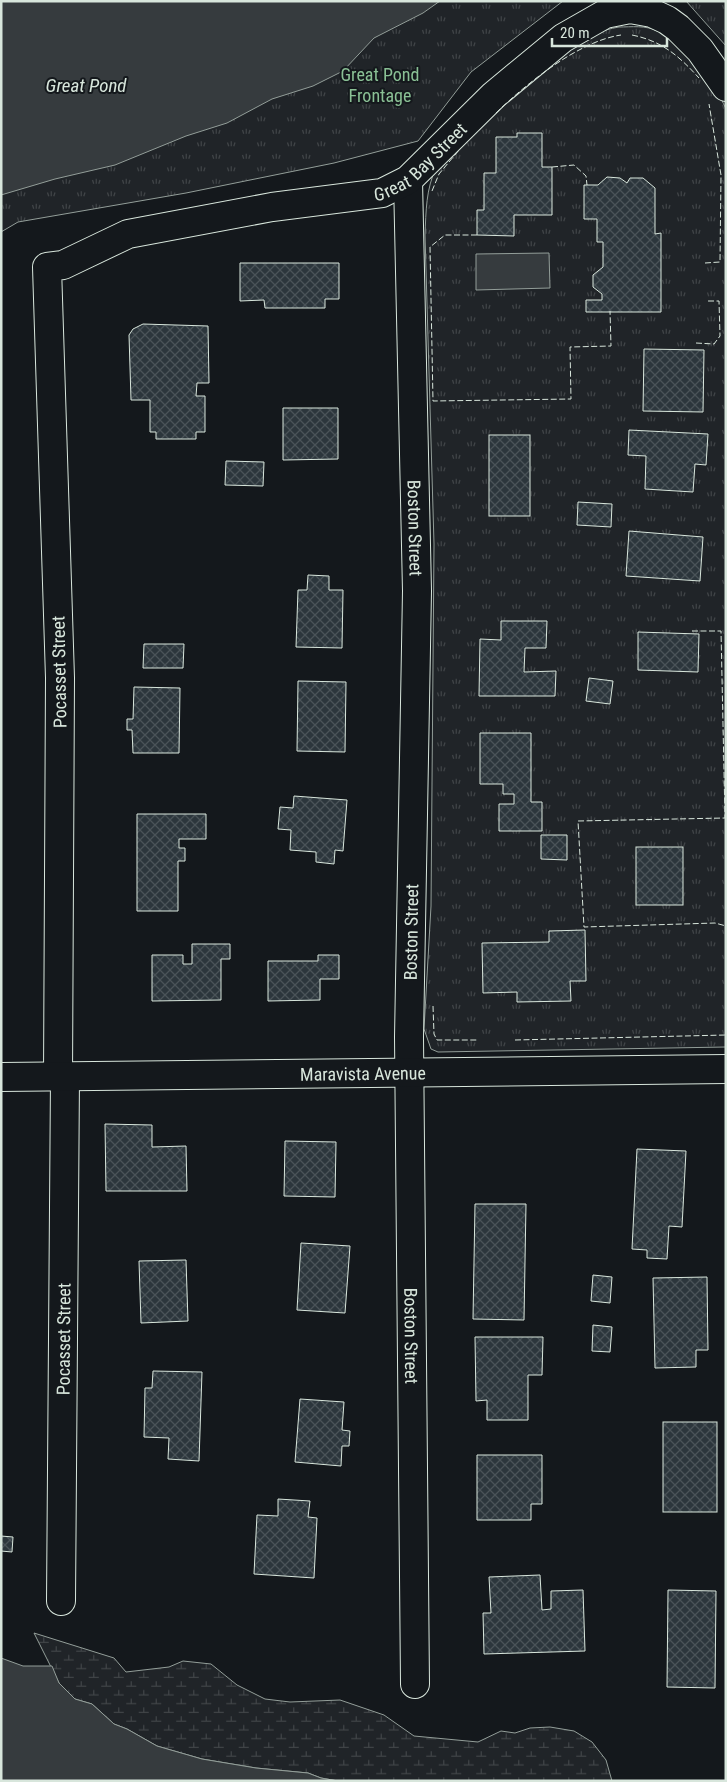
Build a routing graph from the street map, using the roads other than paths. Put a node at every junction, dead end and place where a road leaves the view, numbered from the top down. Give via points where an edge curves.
1 (726, 87) edge
2 (408, 180) junction
3 (47, 267) joint
4 (726, 1069) edge
5 (409, 1072) junction
6 (1, 1077) edge
7 (62, 1077) junction
8 (61, 1601) dead end
9 (415, 1684) dead end

1 - 2 street, Great Bay Street via 700,50 667,20 630,9 605,14 563,38 494,95
2 - 3 street, Great Bay Street via 382,193 272,207 128,234 63,265
2 - 5 street, Boston Street via 417,592
3 - 7 street, Pocasset Street via 60,678
4 - 5 street, Maravista Avenue
5 - 7 street, Maravista Avenue
5 - 9 street, Boston Street
6 - 7 street, Maravista Avenue
7 - 8 street, Pocasset Street

